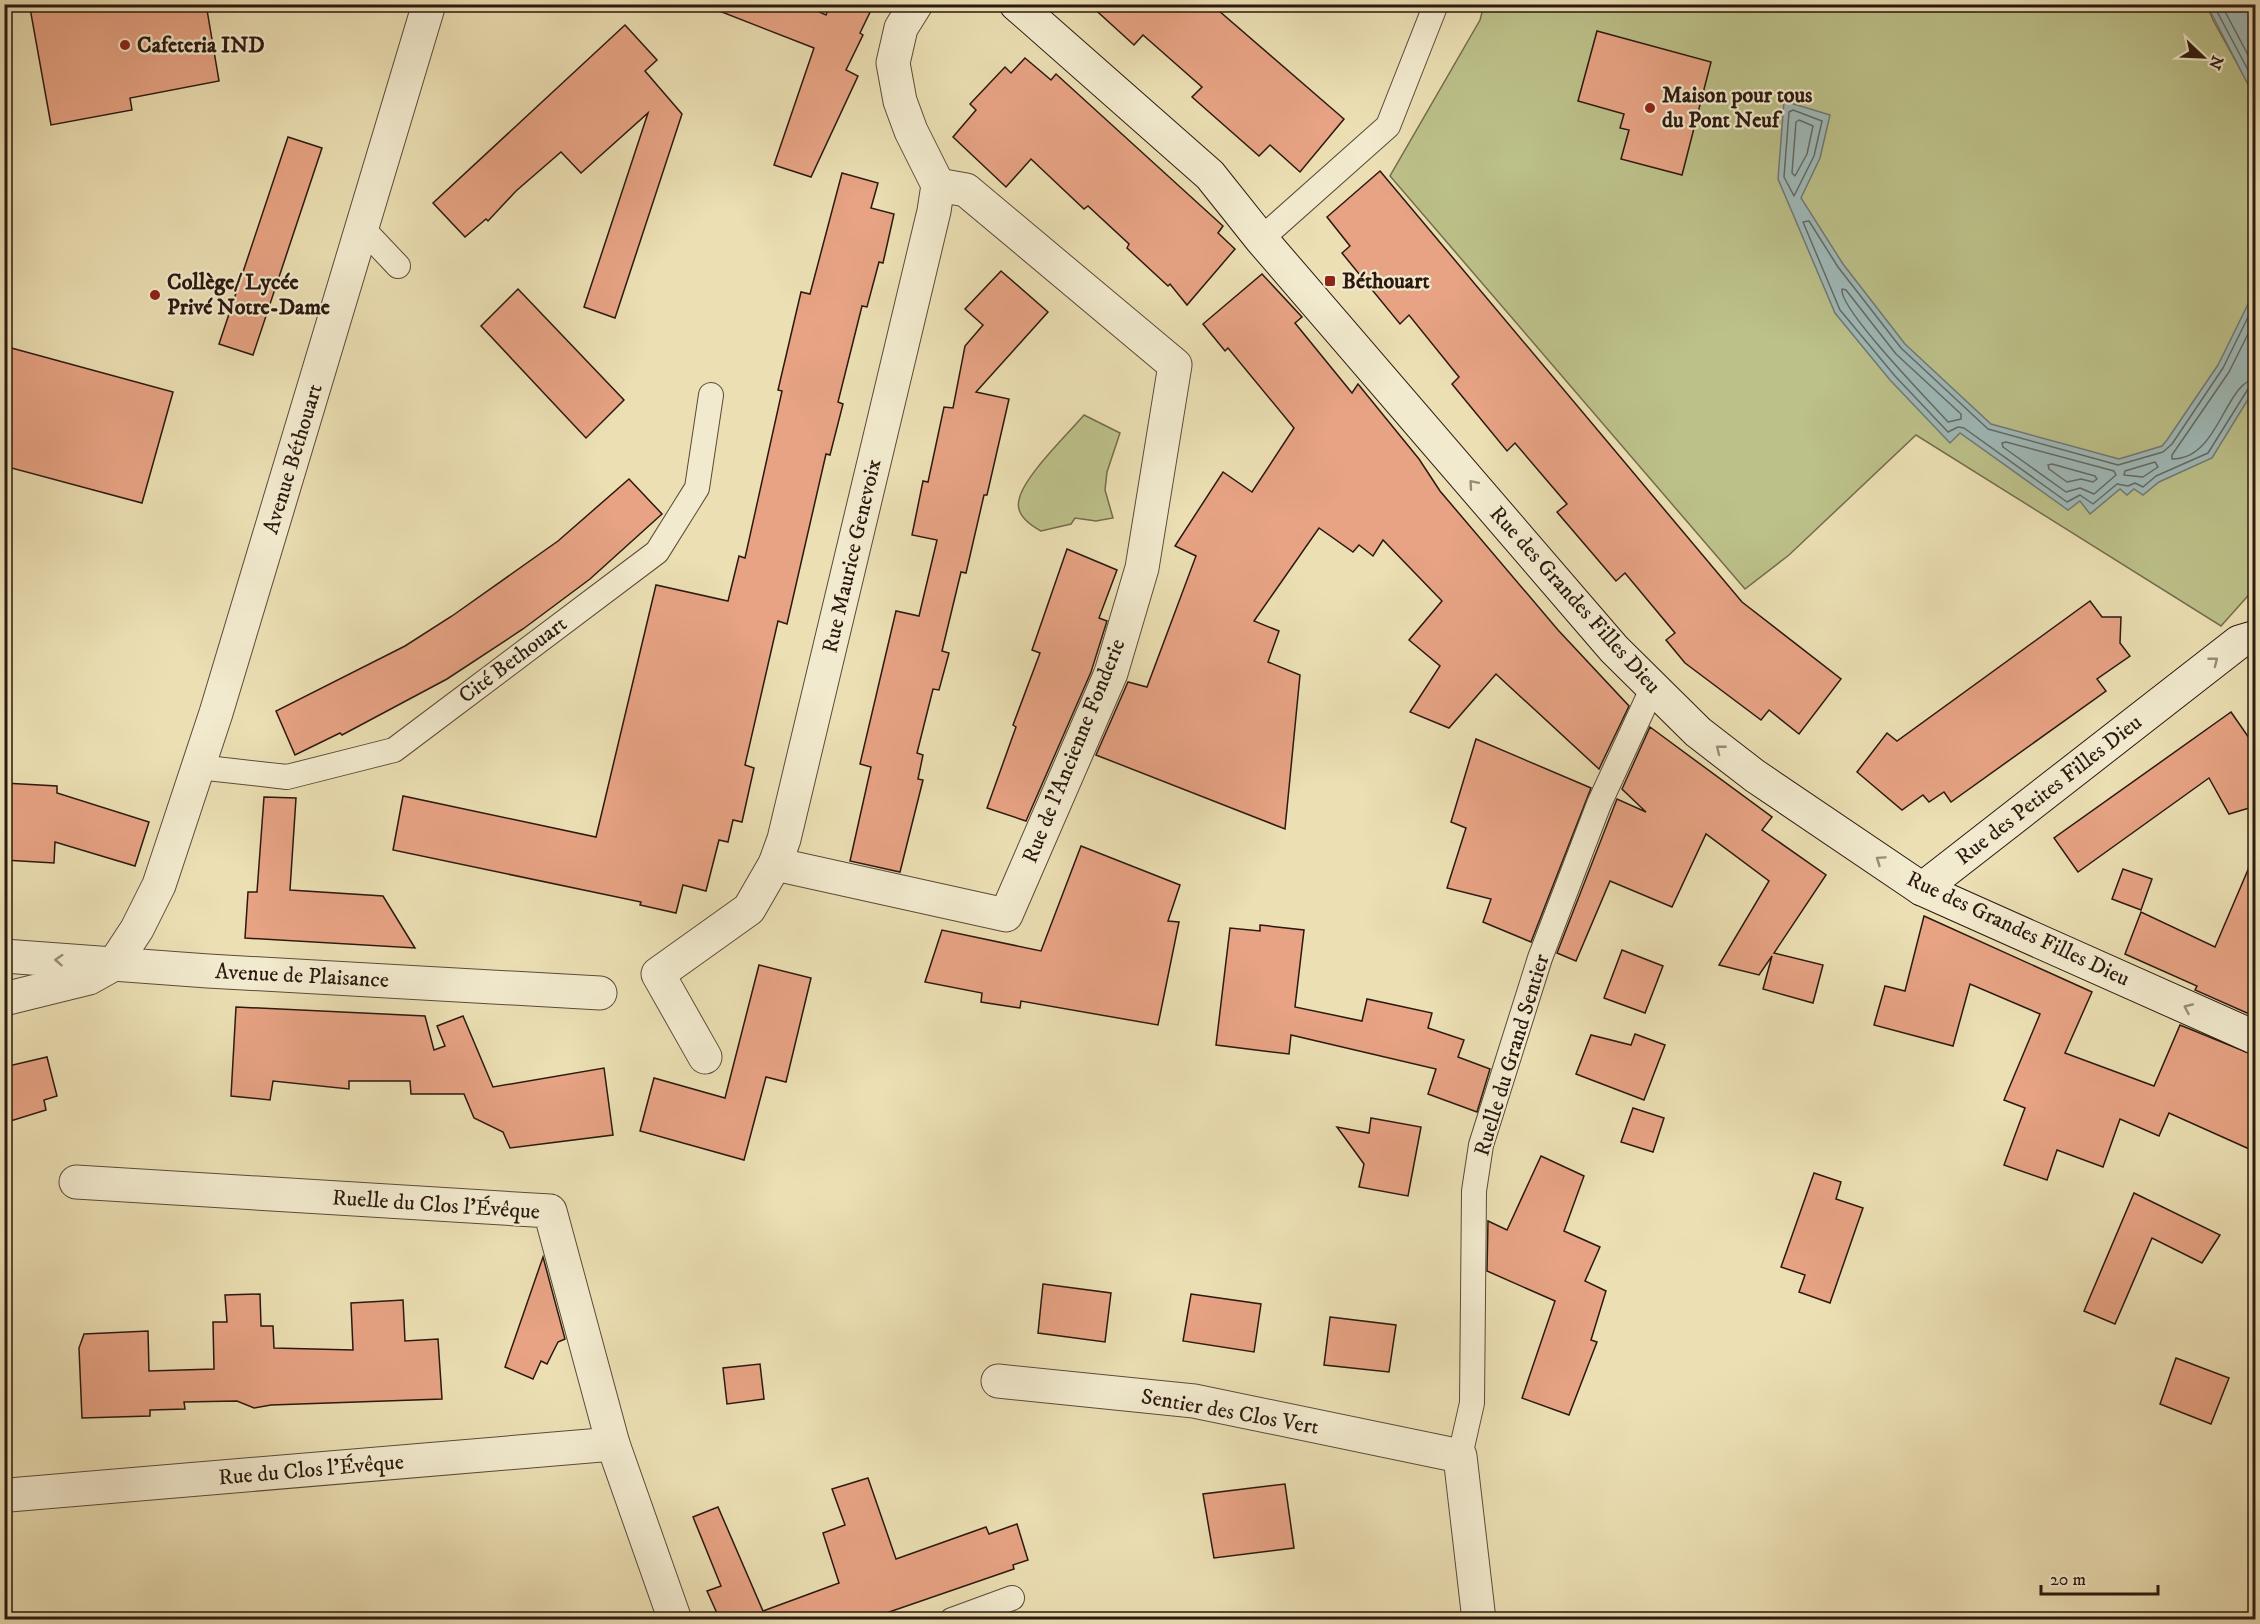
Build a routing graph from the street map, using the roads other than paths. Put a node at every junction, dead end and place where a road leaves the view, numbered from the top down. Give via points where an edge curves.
1 (429, 4) edge
2 (916, 4) edge
3 (1016, 4) edge
4 (1436, 4) edge
5 (938, 185) junction
6 (362, 228) junction
7 (1261, 239) junction
8 (398, 266) dead end
9 (711, 395) dead end
10 (2256, 637) edge
11 (1652, 689) junction
12 (198, 767) junction
13 (775, 864) junction
14 (1922, 889) junction
15 (4, 956) edge
16 (114, 964) junction
17 (600, 993) dead end
18 (4, 999) edge
19 (2256, 1038) edge
20 (705, 1057) dead end
21 (76, 1182) dead end
22 (998, 1381) dead end
23 (613, 1444) junction
24 (1460, 1456) junction
25 (6, 1493) edge
26 (1012, 1598) dead end
27 (675, 1620) edge
28 (952, 1620) edge
29 (1479, 1620) edge

1 - 6 street, Avenue Béthouart
2 - 5 street via 900,28 893,63 911,131
3 - 7 street, Rue des Grandes Filles Dieu via 1210,175
4 - 7 lane via 1388,126
5 - 13 street, Rue Maurice Genevoix
5 - 13 street, Rue de l'Ancienne Fonderie via 966,190 1175,365 1142,568 1111,673 1006,915
6 - 8 lane
6 - 12 street, Avenue Béthouart
11 -> 7 street, Rue des Grandes Filles Dieu via 1614,650
9 - 12 lane, Cité Bethouart via 697,488 657,552 394,750 287,777
14 -> 10 street, Rue des Petites Filles Dieu via 2239,642
14 -> 11 street, Rue des Grandes Filles Dieu via 1755,776 1698,732
11 - 24 lane, Ruelle du Grand Sentier via 1599,804 1540,958 1481,1144 1474,1191 1472,1403
12 - 16 street, Avenue Béthouart via 159,885
13 - 20 street, Rue Maurice Genevoix via 749,909 658,974
19 -> 14 street, Rue des Grandes Filles Dieu
16 -> 15 street, Avenue de Plaisance
16 - 17 street, Avenue de Plaisance
16 - 18 street via 89,978
21 - 23 street, Ruelle du Clos l'Évêque via 550,1211
22 - 24 street, Sentier des Clos Vert via 1194,1401
23 - 25 street, Rue du Clos l'Évêque
23 - 27 street, Ruelle du Clos l'Évêque
24 - 29 street, Ruelle du Grand Sentier
26 - 28 lane

